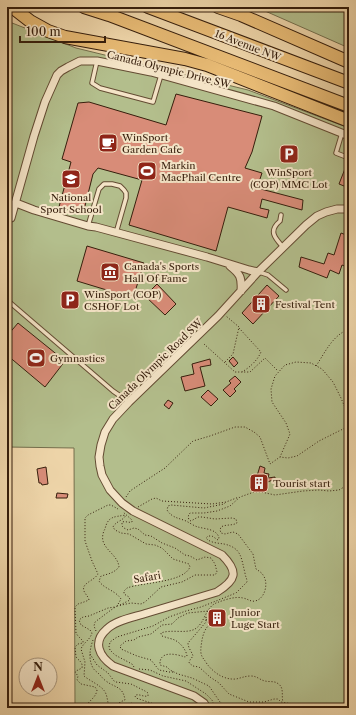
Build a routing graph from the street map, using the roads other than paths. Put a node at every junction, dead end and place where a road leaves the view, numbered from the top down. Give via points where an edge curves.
1 (12, 7) edge
2 (84, 7) edge
3 (148, 7) edge
4 (218, 7) edge
5 (230, 7) edge
6 (241, 15) junction
7 (97, 61) junction
8 (349, 62) edge
9 (161, 75) junction
10 (349, 84) edge
11 (349, 106) edge
12 (349, 121) edge
13 (346, 134) edge
14 (349, 158) edge
15 (16, 203) junction
16 (349, 209) edge
17 (281, 215) dead end
18 (7, 218) edge
19 (88, 226) junction
20 (116, 232) junction
21 (283, 248) junction
22 (227, 263) junction
23 (258, 272) junction
24 (286, 290) dead end
25 (241, 291) junction
26 (7, 300) edge
27 (128, 402) junction
28 (207, 708) edge

1 - 12 highway via 48,31 65,37 207,65
2 - 11 highway
3 - 10 highway, 16 Avenue NW
4 - 6 highway
5 - 6 highway
6 - 8 highway
7 - 9 street, Canada Olympic Drive SW
7 - 9 lane via 92,83 100,88 154,102
7 - 15 street, Canada Olympic Drive SW via 80,61 57,75 34,136
9 - 13 street, Canada Olympic Drive SW via 274,106
13 - 14 lane via 336,153
15 - 18 street, Canada Olympic Drive SW via 11,218
15 - 19 street
16 - 21 street, Canada Olympic Road SW via 337,209 317,216
17 - 21 lane via 273,230
19 - 20 street
19 - 20 lane via 99,189 104,184 112,184 120,186 126,194
20 - 22 street
21 - 23 street, Canada Olympic Road SW
22 - 23 street
22 - 25 street via 238,273 242,283
23 - 24 lane via 268,275
23 - 25 street, Canada Olympic Road SW
25 - 27 street, Canada Olympic Road SW
26 - 27 lane
27 - 28 street, Canada Olympic Road SW via 112,419 100,446 99,457 106,483 122,503 133,511 222,556 233,572 232,580 217,592 112,625 100,637 100,651 113,666 194,696

